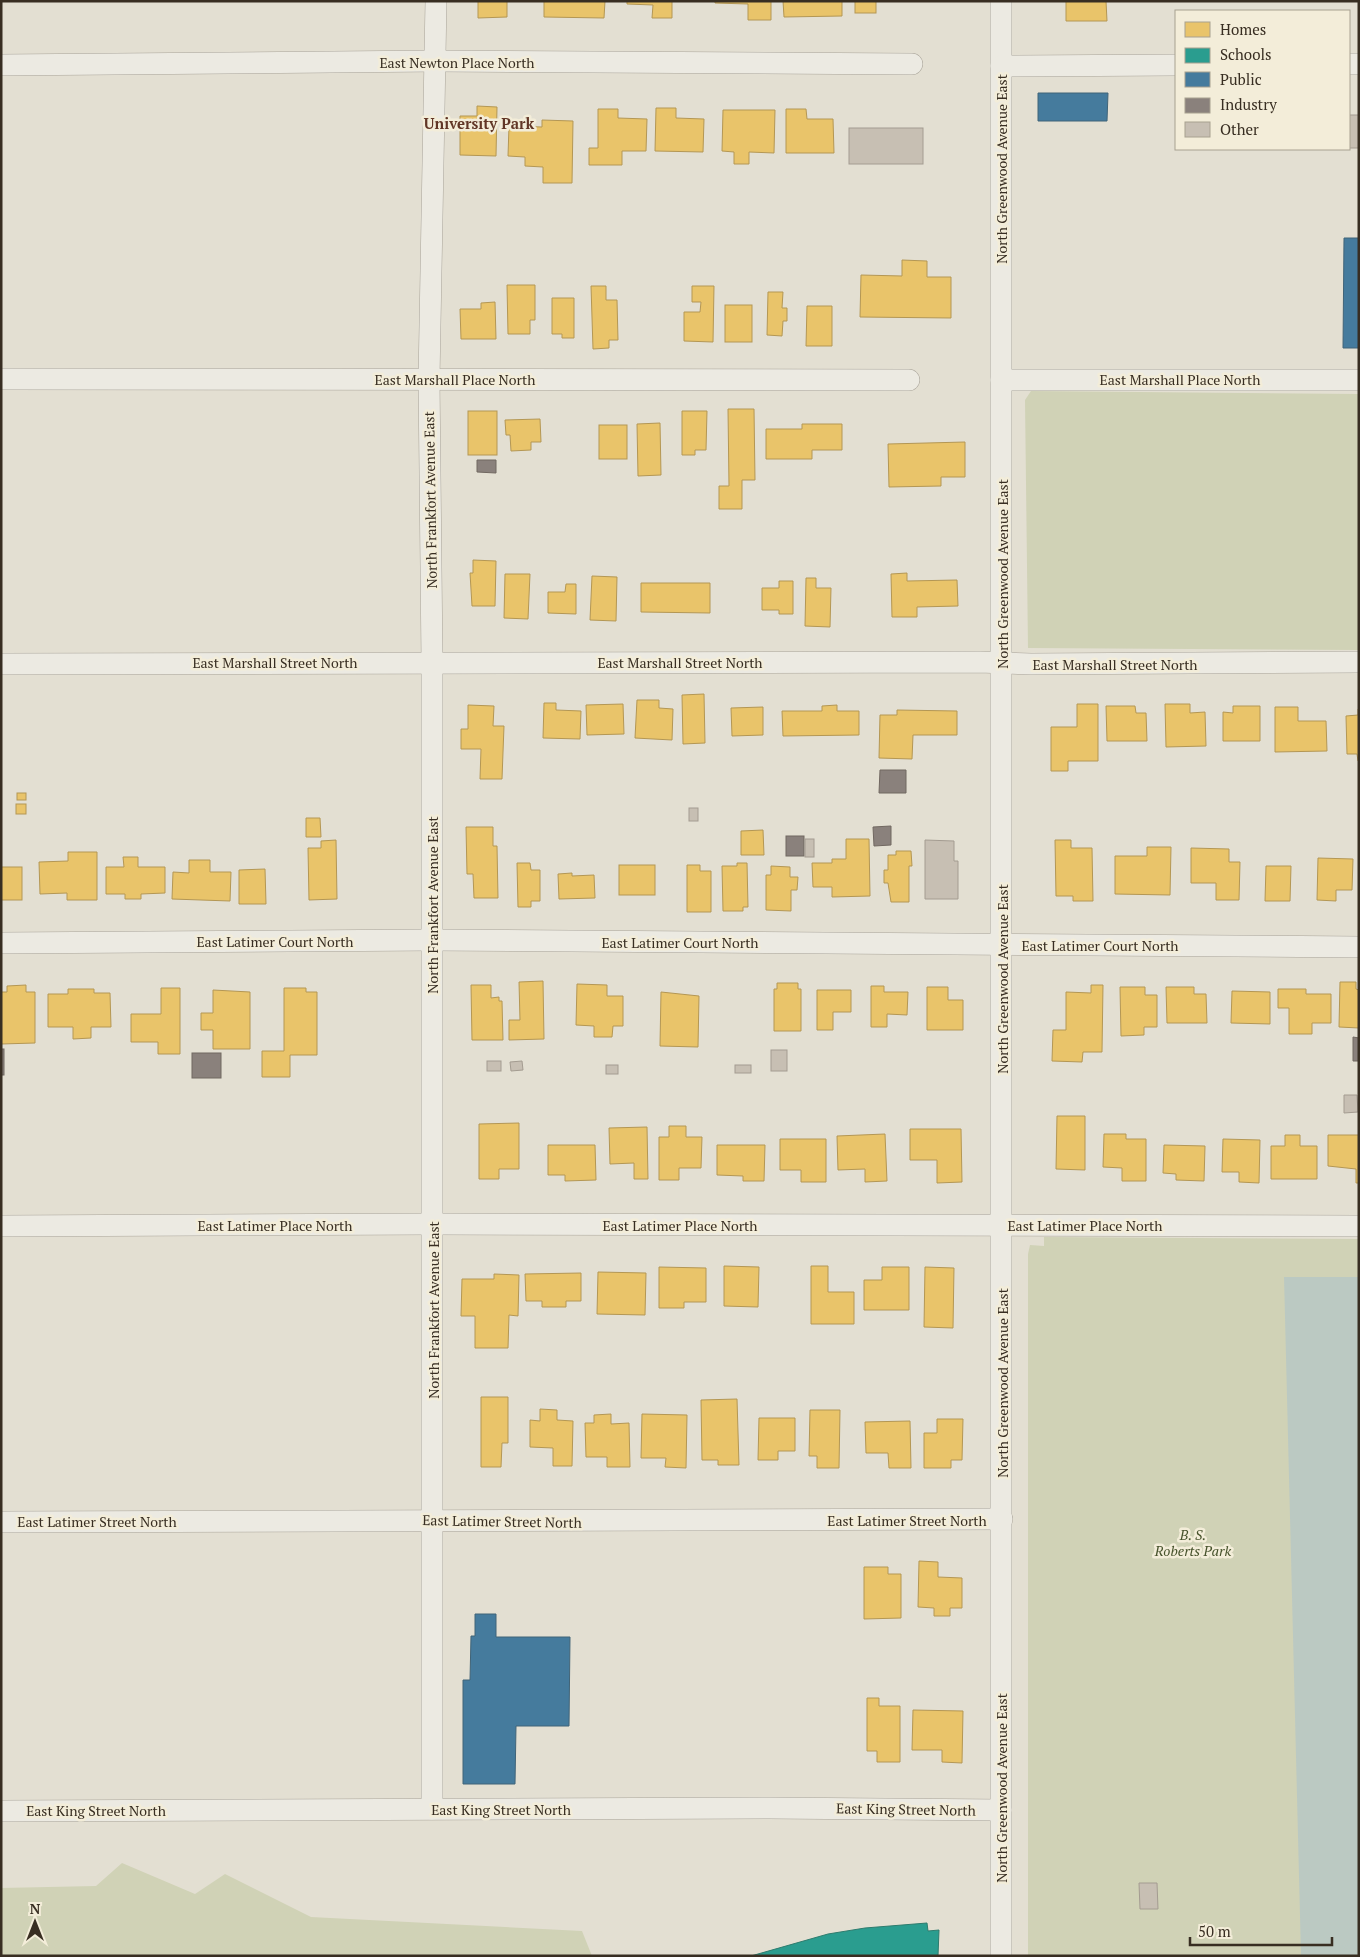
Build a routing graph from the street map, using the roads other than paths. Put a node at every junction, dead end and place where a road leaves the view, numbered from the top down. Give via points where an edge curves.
1 (436, 1) edge
2 (1001, 1) edge
3 (436, 61) junction
4 (912, 64) dead end
5 (1, 65) edge
6 (1175, 65) edge
7 (1001, 66) junction
8 (1, 379) edge
9 (429, 379) junction
10 (909, 380) dead end
11 (1001, 380) junction
12 (1359, 380) edge
13 (432, 661) junction
14 (1359, 662) edge
15 (1002, 663) junction
16 (1, 664) edge
17 (432, 940) junction
18 (1, 943) edge
19 (1002, 945) junction
20 (1359, 947) edge
21 (433, 1224) junction
22 (1003, 1225) junction
23 (1, 1226) edge
24 (1359, 1226) edge
25 (433, 1519) junction
26 (1002, 1519) junction
27 (1, 1522) edge
28 (432, 1809) junction
29 (1, 1810) edge
30 (1001, 1810) junction
31 (1001, 1956) edge

1 - 3 street, North Frankfort Avenue East
2 - 7 street, North Greenwood Avenue East
3 - 4 street, East Newton Place North
3 - 5 street, East Newton Place North
3 - 9 street, North Frankfort Avenue East
6 - 7 street
7 - 11 street, North Greenwood Avenue East
8 - 9 street, East Marshall Place North
9 - 10 street, East Marshall Place North
9 - 13 street, North Frankfort Avenue East
11 - 12 street, East Marshall Place North
11 - 15 street, North Greenwood Avenue East
13 - 15 street, East Marshall Street North
13 - 16 street, East Marshall Street North
13 - 17 street, North Frankfort Avenue East
14 - 15 street, East Marshall Street North
15 - 19 street, North Greenwood Avenue East
17 - 18 street, East Latimer Court North
17 - 19 street, East Latimer Court North
17 - 21 street, North Frankfort Avenue East
19 - 20 street, East Latimer Court North
19 - 22 street, North Greenwood Avenue East
21 - 22 street, East Latimer Place North
21 - 23 street, East Latimer Place North
21 - 25 street, North Frankfort Avenue East
22 - 24 street, East Latimer Place North
22 - 26 street, North Greenwood Avenue East
25 - 26 street, East Latimer Street North via 590,1522
25 - 27 street, East Latimer Street North
25 - 28 street, North Frankfort Avenue East
26 - 30 street, North Greenwood Avenue East
28 - 29 street, East King Street North
28 - 30 street, East King Street North
30 - 31 street, North Greenwood Avenue East

